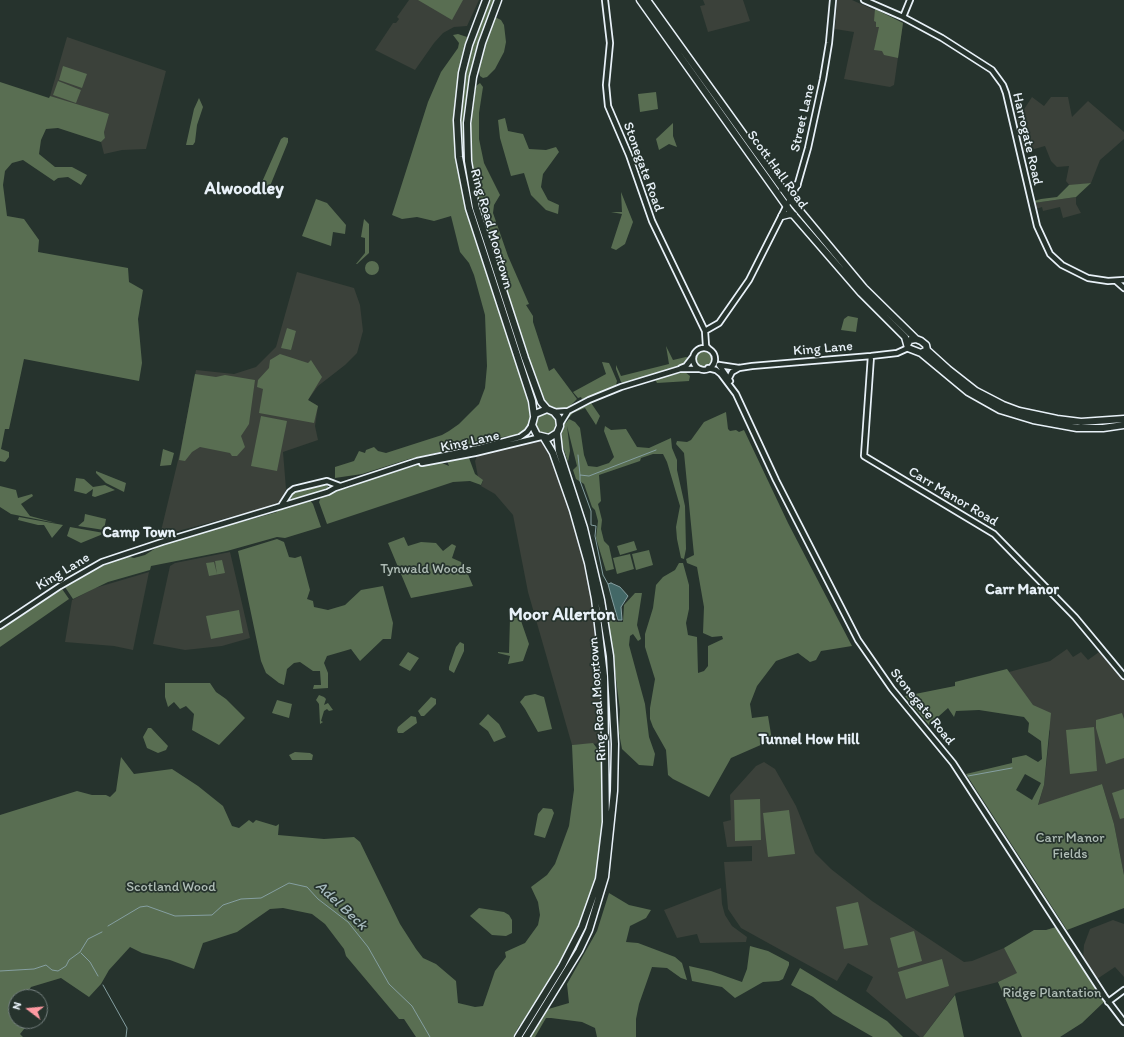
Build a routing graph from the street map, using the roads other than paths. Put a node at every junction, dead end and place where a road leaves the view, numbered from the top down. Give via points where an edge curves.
1 (486, 0) edge
2 (498, 0) edge
3 (605, 0) edge
4 (640, 0) edge
5 (647, 0) edge
6 (833, 0) edge
7 (864, 0) edge
8 (910, 0) edge
9 (904, 17) junction
10 (797, 185) junction
11 (782, 189) junction
12 (790, 199) junction
13 (787, 206) junction
14 (794, 215) junction
15 (782, 216) junction
16 (812, 237) junction
17 (1124, 280) edge
18 (1116, 281) junction
19 (1124, 288) edge
20 (705, 331) junction
21 (916, 339) junction
22 (908, 346) junction
23 (699, 349) junction
24 (709, 349) junction
25 (924, 351) junction
26 (693, 356) junction
27 (871, 356) junction
28 (714, 360) junction
29 (719, 365) junction
30 (708, 368) junction
31 (738, 368) junction
32 (680, 369) junction
33 (700, 369) junction
34 (723, 373) junction
35 (729, 378) junction
36 (732, 388) junction
37 (547, 409) junction
38 (568, 411) junction
39 (554, 412) junction
40 (534, 416) junction
41 (1124, 419) edge
42 (1124, 424) edge
43 (532, 425) junction
44 (560, 426) junction
45 (557, 432) junction
46 (543, 438) junction
47 (403, 466) junction
48 (331, 484) junction
49 (342, 486) junction
50 (331, 491) junction
51 (288, 498) junction
52 (294, 503) junction
53 (281, 506) junction
54 (0, 626) edge
55 (1124, 676) edge
56 (1124, 990) edge
57 (1108, 1002) junction
58 (1124, 1022) edge
59 (518, 1037) edge
60 (526, 1037) edge

1 - 40 highway, Ring Road Moortown via 469,45 462,74 457,120 459,157 469,208 532,401
2 - 37 highway, Ring Road Moortown via 473,77 467,124 468,161 476,208 529,370 541,402
3 - 20 street, Stonegate Road via 610,43 606,85 608,106 629,155 652,221
4 - 13 highway, Scott Hall Road
5 - 11 highway, Scott Hall Road
6 - 10 street, Street Lane via 823,79
7 - 9 street, Harrogate Road
8 - 9 street
9 - 18 street, Harrogate Road via 978,60 995,74 1006,93 1026,188 1044,244 1055,259 1079,274 1096,280
10 - 11 highway
10 - 12 street, Street Lane
11 - 12 highway, Scott Hall Road
12 - 13 street, Street Lane
12 - 16 highway via 791,206
12 - 21 highway, Scott Hall Road via 864,288
13 - 14 highway, Scott Hall Road
13 - 15 street, Street Lane
14 - 15 highway
14 - 16 highway, Scott Hall Road
15 - 20 street, Street Lane via 749,280 719,322
16 - 22 highway, Scott Hall Road
17 - 18 street, Harrogate Road
18 - 19 street
20 - 23 street
20 - 24 street, Stonegate Road via 706,346
21 - 22 highway via 910,340
21 - 25 highway, Scott Hall Road via 924,343
22 - 25 highway
22 - 27 street, King Lane via 897,353
23 - 24 street
23 - 26 street
24 - 28 street
25 - 41 highway via 976,391 1004,405 1057,419 1081,422
25 - 42 highway via 968,392 1000,410 1033,420 1077,428 1103,428
26 - 32 street via 686,366
26 - 33 street via 695,365
27 - 31 street, King Lane
27 - 55 street, Carr Manor Road via 864,456 994,534 1074,617
28 - 29 street
28 - 30 street
29 - 31 street, King Lane
29 - 34 street
30 - 33 street
30 - 34 street
31 - 34 street, King Lane
31 - 35 street
32 - 33 street
32 - 38 street via 621,387
34 - 35 street, Stonegate Road
34 - 36 street, Stonegate Road
35 - 36 street, Stonegate Road
36 - 57 street, Stonegate Road via 858,640 889,684 953,763
37 - 39 highway
37 - 40 highway via 538,411
38 - 39 street
38 - 44 street
39 - 44 highway via 559,418
40 - 43 highway
43 - 46 highway via 535,433
43 - 47 street, King Lane via 520,437
44 - 45 highway
45 - 46 highway
45 - 60 highway, Ring Road Moortown via 559,451 584,528 601,600 610,656 615,778 609,853 597,907 578,951
46 - 47 street, King Lane
46 - 59 highway, Ring Road Moortown via 553,452 573,510 595,599 604,676 606,798 603,852 594,897 573,947
47 - 49 street, King Lane
48 - 49 street, King Lane
48 - 50 street
48 - 51 street, King Lane via 321,482 294,489
49 - 50 street, King Lane
50 - 52 street, King Lane
51 - 52 street
51 - 53 street, King Lane
52 - 53 street, King Lane
53 - 54 street, King Lane via 102,562
56 - 57 street
57 - 58 street, Stonegate Road

